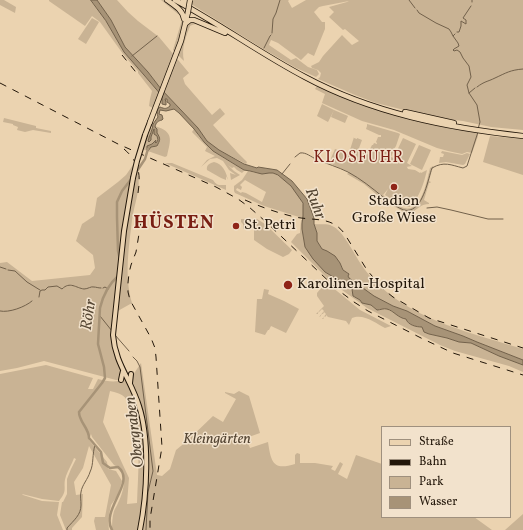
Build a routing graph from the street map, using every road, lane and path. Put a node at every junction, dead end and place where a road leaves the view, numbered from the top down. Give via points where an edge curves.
1 (167, 0) edge
2 (175, 0) edge
3 (186, 1) edge
4 (185, 22) junction
5 (250, 45) junction
6 (150, 122) joint
7 (456, 125) junction
8 (496, 131) junction
9 (523, 132) edge
10 (523, 136) edge
11 (123, 370) junction
12 (131, 374) dead end
13 (121, 380) dead end
14 (130, 385) junction
15 (140, 530) edge

1 - 4 highway via 182,12
2 - 5 highway
3 - 4 highway, bridge
3 - 7 highway via 292,67 331,87 370,102
4 - 5 highway via 197,21
4 - 6 highway via 177,51
5 - 7 highway via 306,78 349,97 436,123
6 - 11 main road, bridge via 130,194 112,335 115,352
7 - 8 highway
8 - 9 highway
8 - 10 highway
11 - 13 main road
11 - 14 main road
12 - 14 main road
14 - 15 main road via 139,406 144,429 145,483

